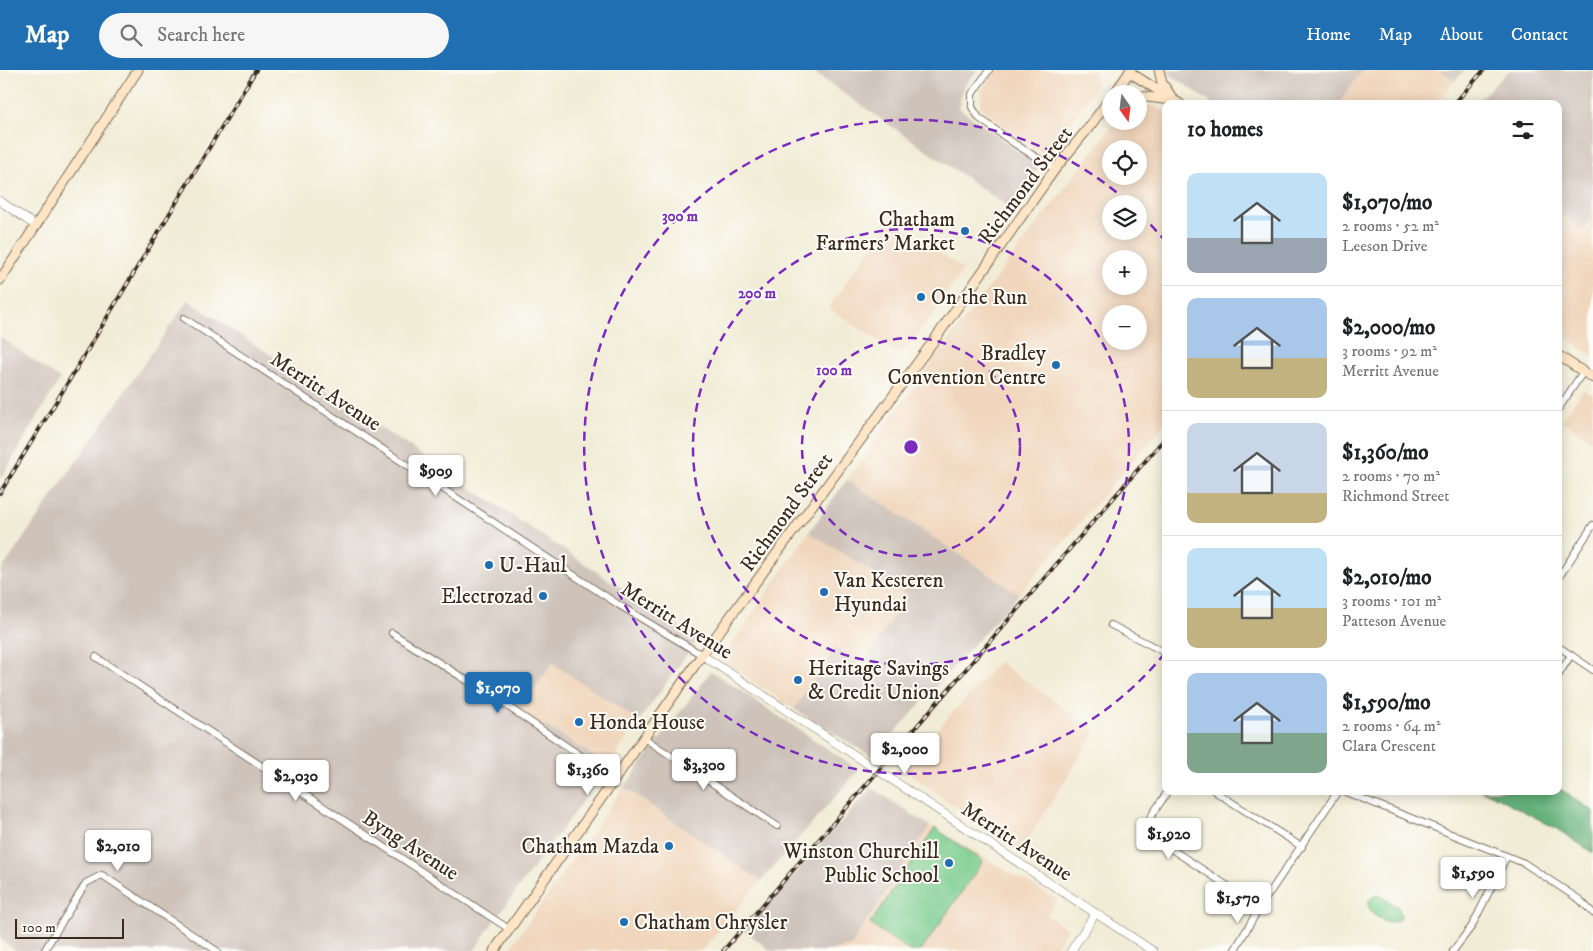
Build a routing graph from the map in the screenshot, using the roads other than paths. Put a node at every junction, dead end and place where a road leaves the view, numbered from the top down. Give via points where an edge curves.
1 (138, 70) edge
2 (988, 70) edge
3 (1159, 70) edge
4 (1129, 71) edge
5 (1120, 85) edge
6 (1148, 97) edge
7 (1164, 100) edge
8 (1174, 100) edge
9 (1175, 100) edge
10 (1102, 109) edge
11 (1102, 115) edge
12 (1090, 126) junction
13 (1055, 169) junction
14 (0, 201) edge
15 (36, 226) junction
16 (0, 280) edge
17 (184, 318) dead end
18 (1562, 358) edge
19 (1582, 372) junction
20 (1593, 378) edge
21 (1562, 403) edge
22 (1593, 525) edge
23 (1562, 572) edge
24 (1111, 624) dead end
25 (392, 633) dead end
26 (1562, 649) edge
27 (1162, 651) edge
28 (702, 655) junction
29 (1571, 655) junction
30 (96, 657) dead end
31 (1562, 669) edge
32 (1593, 670) edge
33 (644, 738) junction
34 (614, 779) junction
35 (1165, 795) edge
36 (1220, 795) edge
37 (1335, 795) edge
38 (1353, 795) edge
39 (777, 826) dead end
40 (1302, 847) junction
41 (1507, 856) junction
42 (1260, 907) junction
43 (1593, 913) edge
44 (1095, 914) junction
45 (509, 929) junction
46 (44, 951) edge
47 (217, 951) edge
48 (494, 951) edge
49 (1071, 951) edge
50 (1153, 951) edge
51 (1234, 951) edge
52 (1453, 951) edge

1 - 15 main road
2 - 13 street via 972,94 972,107 979,118
3 - 9 main road via 1162,83
4 - 5 main road
4 - 8 main road
6 - 7 main road
10 - 12 main road, Richmond Street
11 - 12 main road
12 - 13 main road, Richmond Street
13 - 28 main road, Richmond Street via 935,339
14 - 15 street
15 - 16 main road
17 - 28 street, Merritt Avenue via 625,609
18 - 19 main road
19 - 20 main road
19 - 21 street
22 - 23 street
24 - 27 street
25 - 34 street
26 - 29 street
28 - 33 main road, Richmond Street
28 - 44 street, Merritt Avenue
29 - 31 street
29 - 32 street
30 - 45 street, Byng Avenue
33 - 34 main road, Richmond Street
33 - 39 street
34 - 45 main road, Richmond Street
35 - 42 street via 1142,830
36 - 40 street
37 - 40 street
38 - 41 street
40 - 42 street
41 - 43 street via 1536,870 1580,900
41 - 52 street via 1472,926
42 - 51 street
44 - 49 street
44 - 50 street, Merritt Avenue
45 - 48 main road, Richmond Street
46 - 47 street via 83,888 102,875

